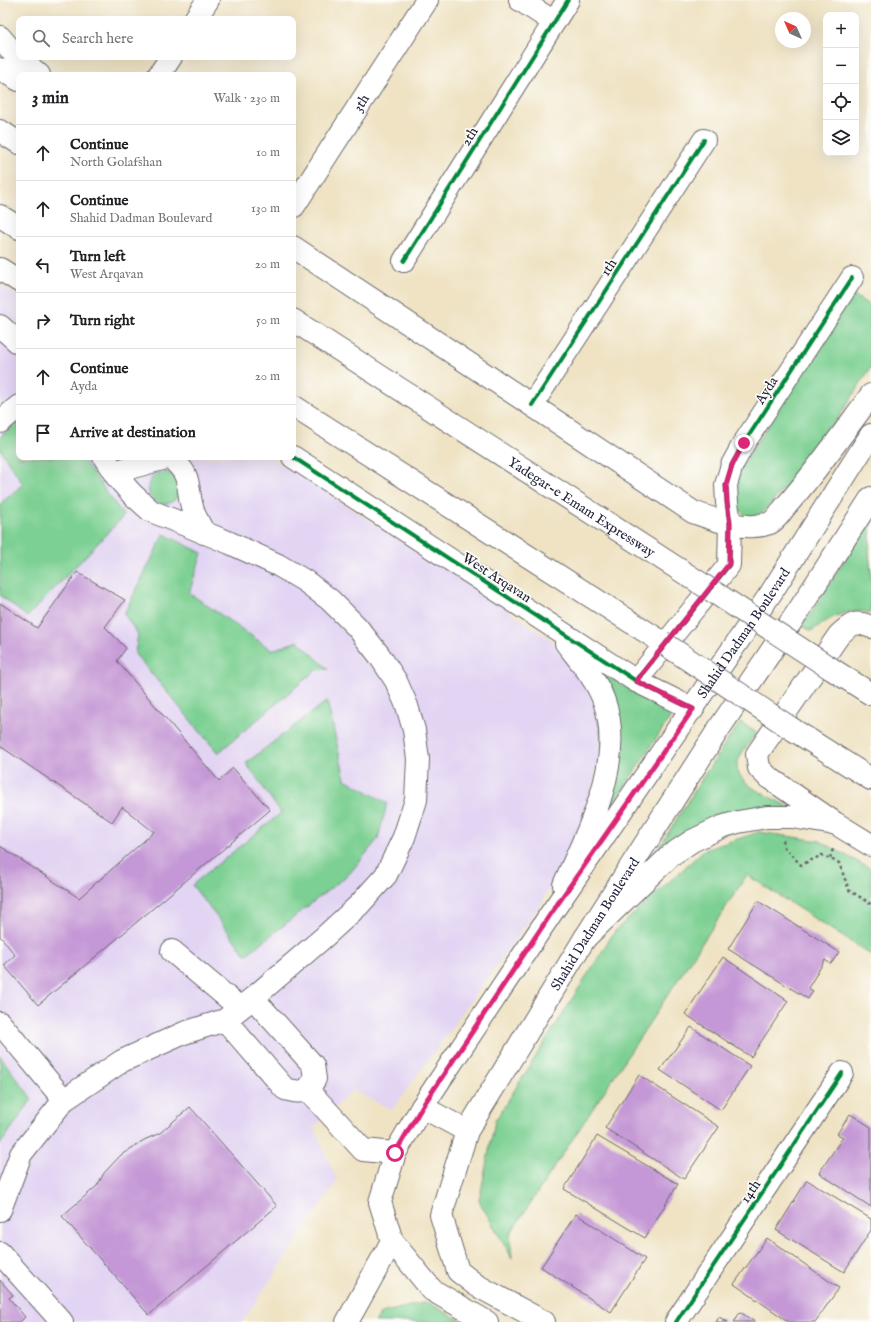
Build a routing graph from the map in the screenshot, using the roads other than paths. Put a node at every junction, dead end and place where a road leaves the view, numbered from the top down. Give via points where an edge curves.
1 (208, 0) edge
2 (427, 0) edge
3 (520, 0) edge
4 (568, 0) edge
5 (197, 16) edge
6 (554, 22) junction
7 (0, 37) edge
8 (16, 55) edge
9 (22, 60) edge
10 (169, 60) edge
11 (0, 69) edge
12 (36, 72) edge
13 (161, 72) edge
14 (16, 78) edge
15 (0, 131) edge
16 (704, 140) dead end
17 (16, 141) edge
18 (296, 203) edge
19 (0, 216) edge
20 (16, 226) edge
21 (296, 249) edge
22 (404, 261) dead end
23 (0, 269) edge
24 (852, 278) dead end
25 (16, 279) edge
26 (296, 322) edge
27 (0, 326) edge
28 (16, 340) edge
29 (871, 395) edge
30 (532, 405) junction
31 (296, 408) edge
32 (16, 409) edge
33 (0, 422) edge
34 (871, 435) edge
35 (296, 459) edge
36 (144, 460) edge
37 (174, 460) edge
38 (109, 464) edge
39 (871, 498) edge
40 (730, 524) junction
41 (204, 533) junction
42 (871, 627) edge
43 (554, 628) junction
44 (636, 681) junction
45 (871, 694) edge
46 (693, 709) junction
47 (871, 779) edge
48 (835, 823) junction
49 (871, 845) edge
50 (552, 912) junction
51 (585, 938) junction
52 (172, 951) dead end
53 (239, 1008) junction
54 (0, 1023) edge
55 (842, 1073) dead end
56 (308, 1090) junction
57 (64, 1100) junction
58 (422, 1107) junction
59 (467, 1131) junction
60 (395, 1153) junction
61 (0, 1210) edge
62 (392, 1241) junction
63 (0, 1253) edge
64 (62, 1322) edge
65 (347, 1322) edge
66 (487, 1322) edge
67 (544, 1322) edge
68 (676, 1322) edge

1 - 5 main road
2 - 18 main road, 3th
3 - 6 main road
4 - 6 main road, 2th
6 - 22 main road, 2th
7 - 8 main road
9 - 12 main road
10 - 13 main road
11 - 14 main road
15 - 17 main road
16 - 30 main road, 1th
19 - 20 main road
21 - 30 main road
23 - 25 main road
24 - 40 main road, Ayda via 732,465 726,485
26 - 45 main road, Yadegar-e Emam Expressway, bridge
27 - 28 main road
29 - 40 main road via 772,522 759,526
30 - 40 main road via 693,512
31 - 47 main road, bridge
32 - 33 main road
34 - 46 main road, Shahid Dadman Boulevard via 771,593
35 - 43 main road, West Arqavan
36 - 38 main road
37 - 41 main road via 181,466 188,479 192,509
38 - 41 main road via 132,494 151,511
39 - 51 main road, Shahid Dadman Boulevard
40 - 44 main road, Ayda via 729,564
41 - 53 main road via 272,562 305,581 330,600 357,627 396,681 414,730 418,759 416,800 404,837 386,875 328,933
42 - 48 main road via 861,623 849,626 839,635 757,754 759,768 768,777
43 - 44 main road, West Arqavan
43 - 50 main road, West Arqavan via 598,687 609,720 611,737 610,756 596,812
44 - 46 main road, West Arqavan
46 - 50 main road, Shahid Dadman Boulevard
48 - 49 main road
48 - 51 main road via 792,817 767,817 721,827 692,840 670,855
50 - 58 main road, Shahid Dadman Boulevard
51 - 59 main road, Shahid Dadman Boulevard
52 - 53 main road
53 - 56 main road via 285,1088 298,1092
53 - 56 main road via 313,1065 315,1080
53 - 57 main road via 122,1061
54 - 57 main road
55 - 68 main road, 14th
56 - 60 main road via 363,1150
57 - 61 main road via 21,1154
58 - 59 main road
58 - 60 main road, Shahid Dadman Boulevard
59 - 67 main road, Shahid Dadman Boulevard via 441,1215 458,1271 476,1285
60 - 62 main road, Shahid Dadman Boulevard via 380,1202
62 - 65 main road
62 - 66 main road via 432,1290
63 - 64 main road

